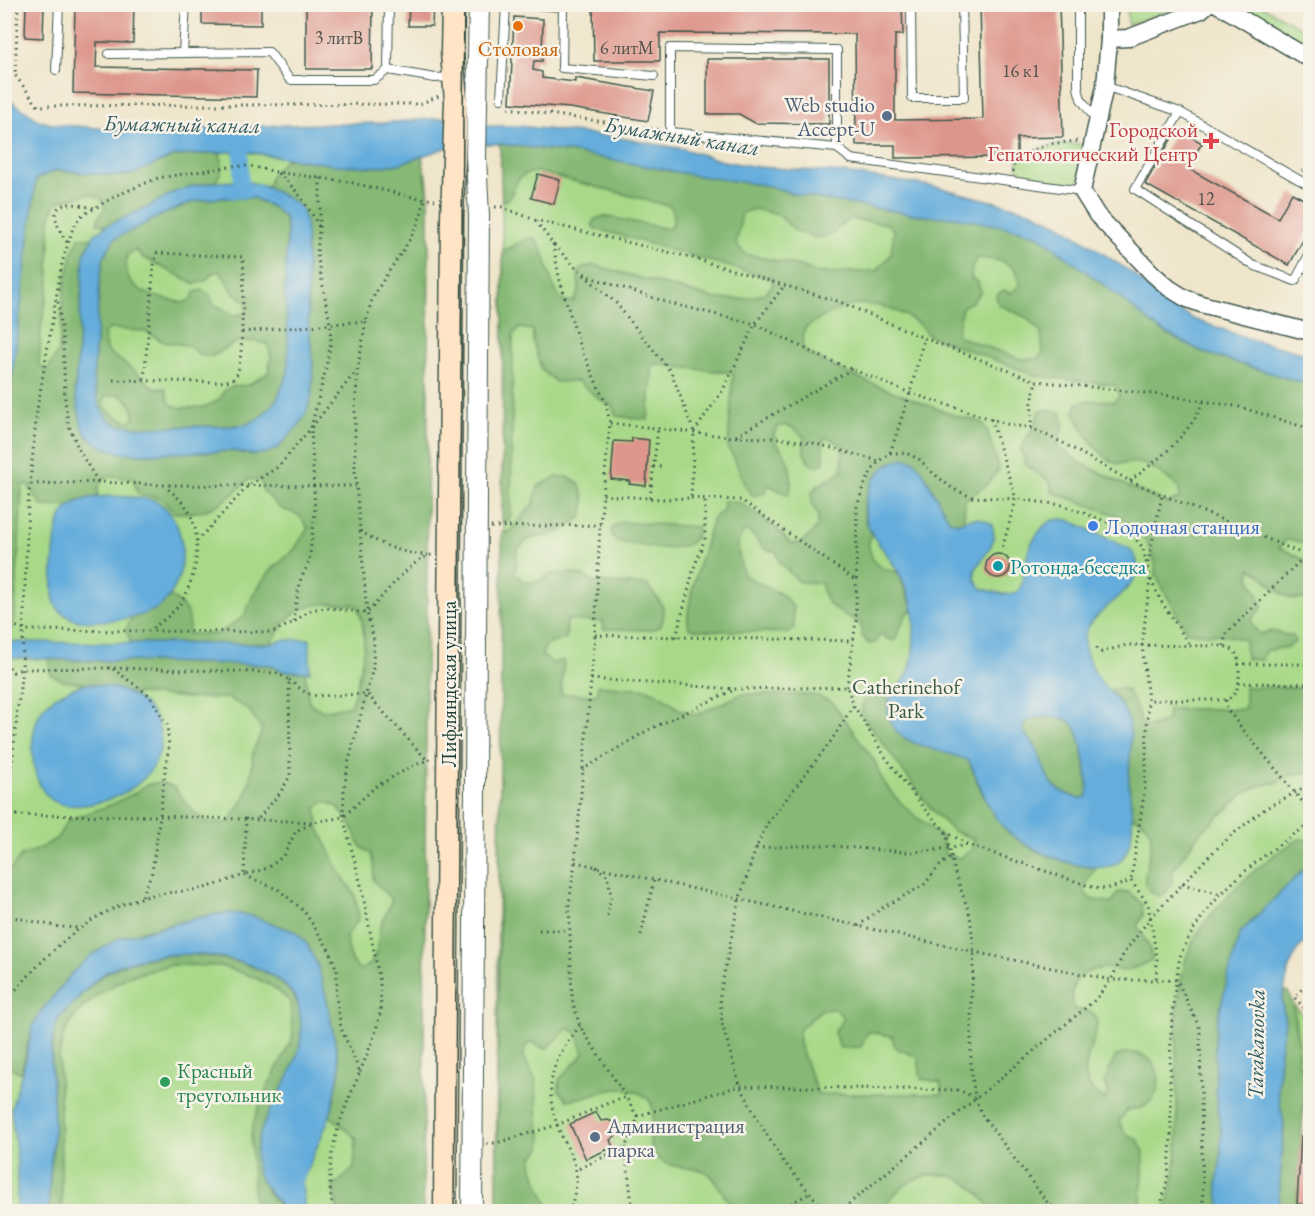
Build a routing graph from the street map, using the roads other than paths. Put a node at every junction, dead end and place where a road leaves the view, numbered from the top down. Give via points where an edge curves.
1 (59, 4) edge
2 (186, 4) edge
3 (389, 4) edge
4 (453, 4) edge
5 (479, 4) edge
6 (506, 4) edge
7 (516, 4) edge
8 (911, 4) edge
9 (962, 4) edge
10 (1078, 4) edge
11 (1109, 4) edge
12 (1208, 4) edge
13 (1217, 4) edge
14 (530, 5) edge
15 (1109, 39) junction
16 (183, 53) junction
17 (109, 54) dead end
18 (1311, 59) edge
19 (56, 70) dead end
20 (388, 70) junction
21 (654, 76) dead end
22 (1105, 86) junction
23 (459, 93) junction
24 (501, 99) dead end
25 (1180, 112) junction
26 (1097, 122) junction
27 (837, 148) junction
28 (466, 156) junction
29 (1311, 186) edge
30 (1082, 192) junction
31 (1311, 253) edge
32 (1311, 332) edge
33 (445, 1212) edge
34 (472, 1212) edge

1 - 19 lane
2 - 16 lane
3 - 20 lane
4 - 23 main road
5 - 23 street
6 - 24 lane
7 - 14 lane
8 - 9 lane via 912,98 964,98
10 - 26 lane via 1078,88
11 - 15 street
12 - 15 street via 1128,38
13 - 18 street
14 - 21 lane via 563,7 562,68
15 - 22 street
16 - 17 lane
16 - 20 lane via 269,52 290,80 374,80
20 - 23 lane via 435,78
22 - 25 lane
22 - 26 street
23 - 28 main road
25 - 29 lane
25 - 31 lane via 1135,189 1254,265 1295,281
26 - 30 street
27 - 27 lane via 670,132 670,48 837,50
27 - 30 lane via 851,159
28 - 33 main road, Лифляндская улица via 452,217
28 - 34 street, Лифляндская улица via 479,228
30 - 32 street via 1097,215 1153,274 1185,298

